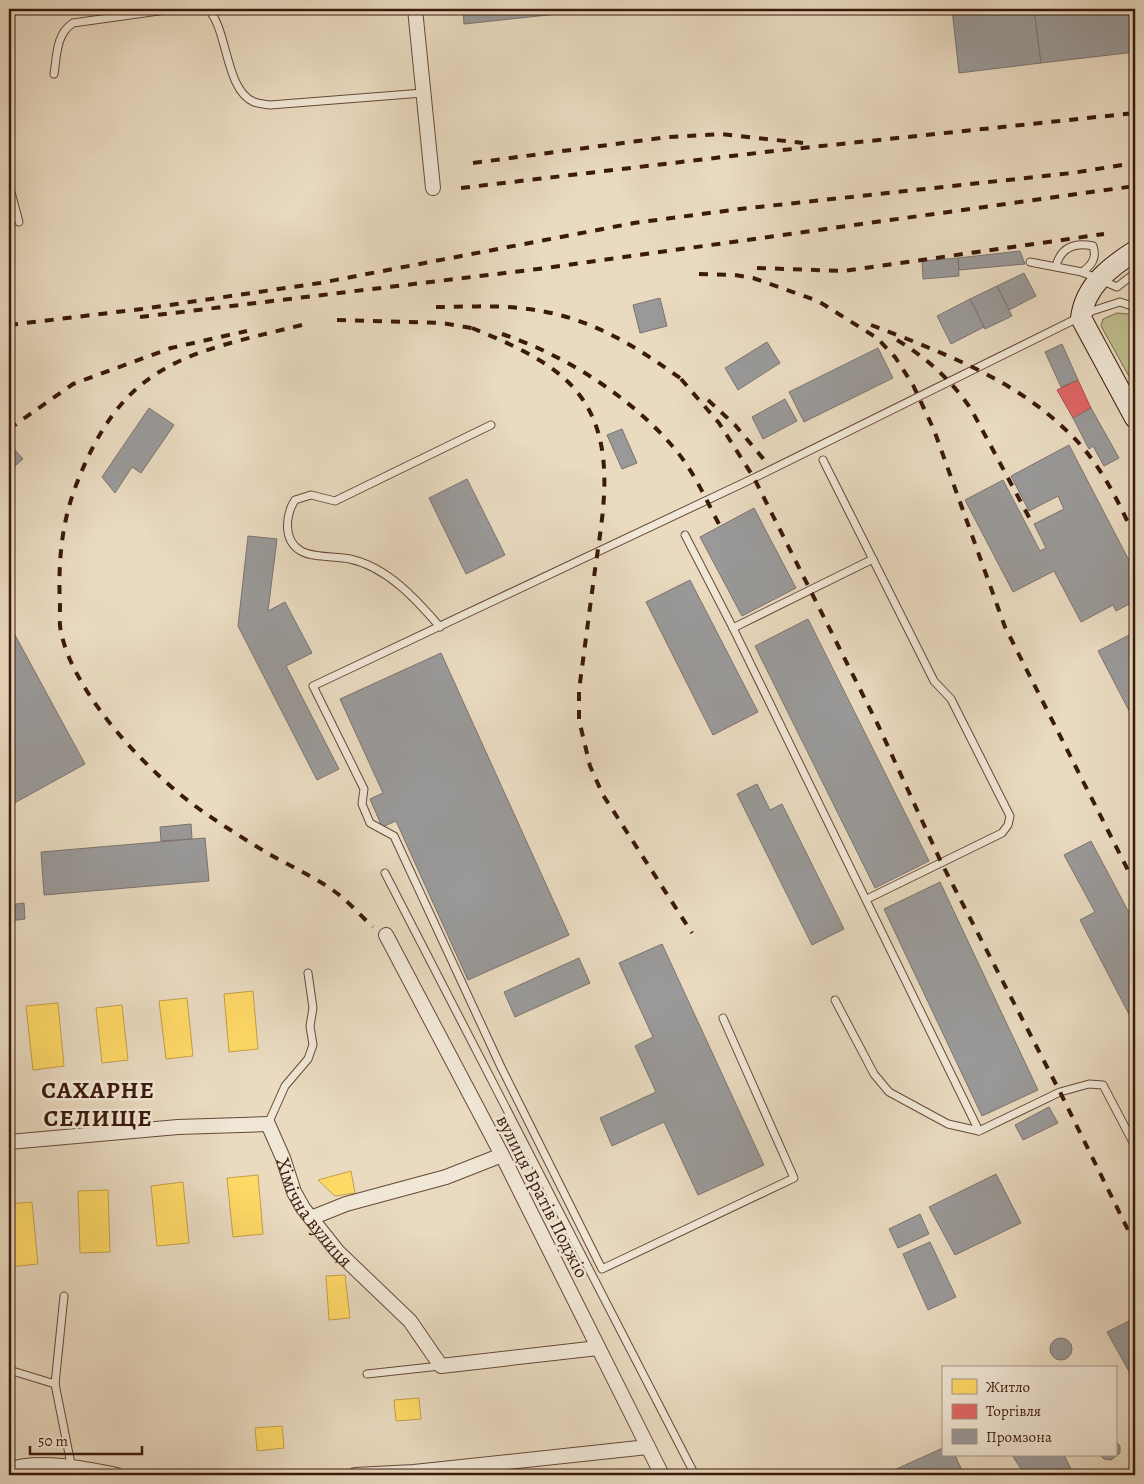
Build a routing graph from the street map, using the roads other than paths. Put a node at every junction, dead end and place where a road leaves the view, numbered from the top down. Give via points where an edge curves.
1 (173, 9) edge
2 (208, 9) edge
3 (415, 9) edge
4 (54, 74) dead end
5 (423, 93) junction
6 (9, 185) edge
7 (433, 188) dead end
8 (19, 222) dead end
9 (1135, 251) edge
10 (1030, 262) dead end
11 (1056, 266) junction
12 (1135, 273) edge
13 (1090, 276) junction
14 (1135, 307) edge
15 (1081, 318) junction
16 (1135, 418) edge
17 (491, 425) dead end
18 (823, 460) dead end
19 (685, 536) dead end
20 (873, 559) junction
21 (440, 627) junction
22 (733, 628) junction
23 (385, 873) dead end
24 (867, 899) junction
25 (386, 935) dead end
26 (308, 973) dead end
27 (835, 1000) dead end
28 (723, 1018) dead end
29 (268, 1124) junction
30 (979, 1131) junction
31 (9, 1142) edge
32 (1135, 1146) edge
33 (502, 1155) junction
34 (311, 1218) junction
35 (64, 1296) dead end
36 (598, 1348) junction
37 (441, 1366) junction
38 (9, 1370) edge
39 (367, 1374) dead end
40 (55, 1384) junction
41 (648, 1447) junction
42 (9, 1470) edge
43 (63, 1470) edge
44 (117, 1475) edge
45 (355, 1475) edge
46 (662, 1475) edge
47 (695, 1475) edge

1 - 4 lane via 73,23 64,29 60,38
2 - 5 lane via 236,80 244,95 254,102 270,105
3 - 5 street
5 - 7 street
6 - 8 lane
9 - 13 main road
10 - 11 lane
11 - 13 lane
11 - 13 lane via 1058,255 1067,248 1081,243 1093,246 1096,254
12 - 13 lane via 1117,287
13 - 15 main road
14 - 15 lane via 1120,302 1092,310
15 - 16 main road
15 - 21 lane via 780,466
17 - 21 lane via 335,501 311,495 295,500 289,510 290,539 301,551 338,556 370,566 411,595
18 - 20 lane
19 - 22 lane
20 - 22 lane
20 - 24 lane via 934,681 951,699 1010,816 1002,833
21 - 28 lane via 314,686 364,789 362,804 370,823 394,836 501,1066 602,1269 794,1178
22 - 24 lane
23 - 47 lane
24 - 30 lane
25 - 33 street, вулиця Братів Поджіо
26 - 29 lane via 313,1008 310,1026 313,1045 308,1059 285,1086
27 - 30 lane via 874,1074 889,1092 948,1124
29 - 31 street via 178,1127
29 - 34 street, Хімічна вулиця via 294,1192
30 - 32 lane via 1060,1092 1089,1084 1103,1085
33 - 34 street
33 - 36 street, вулиця Братів Поджіо
34 - 37 street, Хімічна вулиця via 338,1252 410,1321
35 - 40 lane
36 - 37 street
36 - 41 street, вулиця Братів Поджіо
37 - 39 lane
38 - 40 lane
40 - 43 lane
41 - 45 street via 414,1472
41 - 46 street, вулиця Братів Поджіо
42 - 43 street via 22,1465
43 - 44 street

